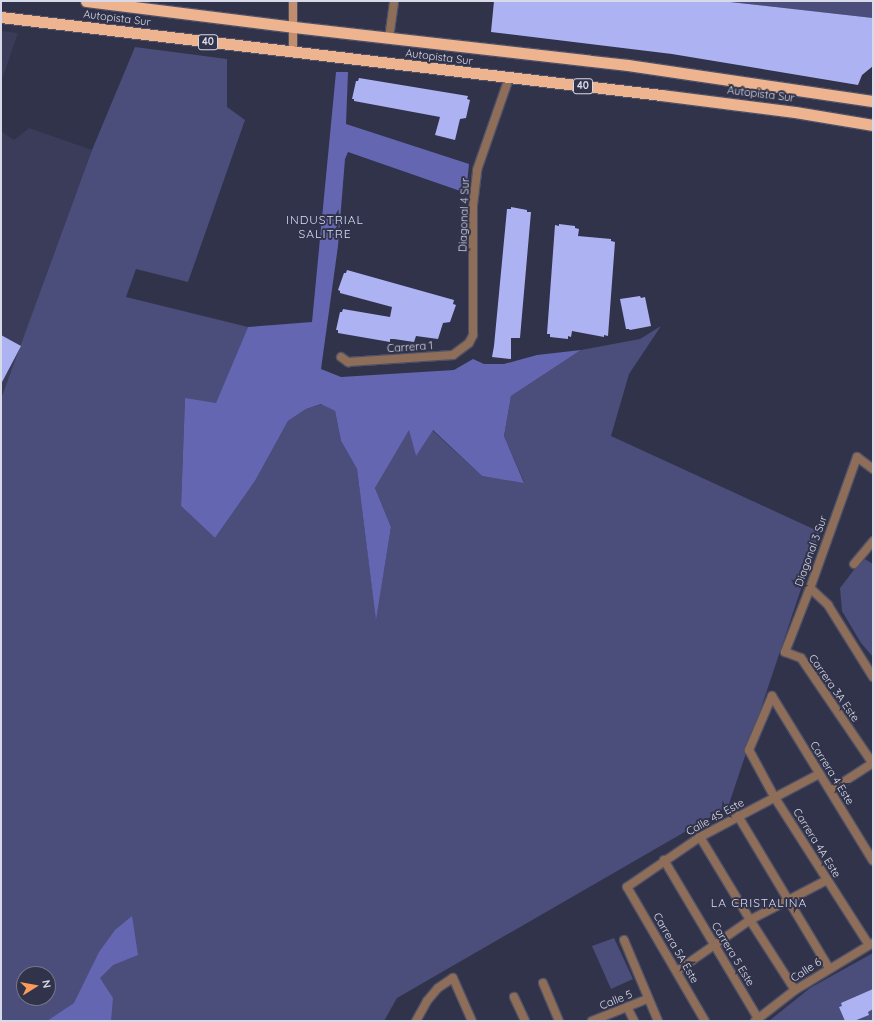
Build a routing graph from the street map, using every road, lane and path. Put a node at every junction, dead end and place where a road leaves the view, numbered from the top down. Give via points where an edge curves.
1 (86, 1) edge
2 (293, 1) edge
3 (394, 1) edge
4 (1, 18) edge
5 (294, 27) junction
6 (389, 38) junction
7 (293, 53) junction
8 (509, 78) junction
9 (873, 101) edge
10 (873, 125) edge
11 (473, 335) joint
12 (341, 357) dead end
13 (873, 469) edge
14 (873, 541) edge
15 (854, 564) dead end
16 (810, 588) junction
17 (785, 652) joint
18 (873, 677) edge
19 (749, 750) joint
20 (873, 763) edge
21 (819, 774) junction
22 (831, 790) junction
23 (775, 798) junction
24 (738, 816) junction
25 (700, 837) junction
26 (664, 860) junction
27 (873, 861) edge
28 (827, 880) junction
29 (627, 887) joint
30 (788, 900) junction
31 (750, 920) junction
32 (624, 940) dead end
33 (871, 944) edge
34 (715, 945) junction
35 (830, 968) junction
36 (677, 971) junction
37 (542, 983) dead end
38 (795, 990) junction
39 (514, 997) dead end
40 (647, 998) junction
41 (628, 1007) junction
42 (420, 1012) junction
43 (757, 1020) edge
44 (416, 1021) edge
45 (424, 1021) edge
46 (472, 1021) edge
47 (525, 1021) edge
48 (559, 1021) edge
49 (592, 1021) edge
50 (634, 1021) edge
51 (658, 1021) edge
52 (705, 1021) edge

1 - 5 highway, Autopista Sur / 40
2 - 5 main road
3 - 6 street
4 - 7 highway, Autopista Sur / 40
5 - 6 highway, Autopista Sur / 40
5 - 7 main road
6 - 9 highway, Autopista Sur / 40 via 628,65
7 - 8 highway, Autopista Sur / 40
8 - 10 highway, Autopista Sur / 40 via 795,112
8 - 11 street, Diagonal 4 Sur via 477,170 473,205
11 - 12 street, Carrera 1 via 469,343 453,355 348,362
13 - 16 street, Diagonal 3 Sur via 857,457
14 - 15 street
16 - 17 street, Diagonal 3 Sur
16 - 18 street via 828,605
17 - 20 street, Carrera 3A Este via 801,658
19 - 21 street, Carrera 4 Este via 772,696
19 - 23 street, Carrera 4A Este
20 - 22 street
21 - 22 street, Carrera 4 Este
21 - 23 street, Calle 4S Este
22 - 27 street, Carrera 4 Este
23 - 24 street, Calle 4S Este
23 - 28 street, Carrera 4A Este
24 - 25 street, Calle 4S Este
24 - 30 street
25 - 26 street, Calle 4S Este
25 - 31 street
26 - 29 street, Calle 4S Este
26 - 34 street, Carrera 5 Este
28 - 30 street
28 - 33 street, Carrera 4A Este
29 - 36 street, Carrera 5A Este
30 - 31 street
30 - 35 street
31 - 34 street
31 - 38 street
32 - 40 street
33 - 35 street, Calle 6
34 - 36 street
34 - 43 street, Carrera 5 Este
35 - 38 street, Calle 6
36 - 52 street, Carrera 5A Este
37 - 48 street
38 - 43 street, Calle 6
39 - 47 street
40 - 41 street, Calle 5
40 - 51 street
41 - 49 street, Calle 5
41 - 50 street
42 - 44 street
42 - 45 street
42 - 46 street via 438,988 453,978

